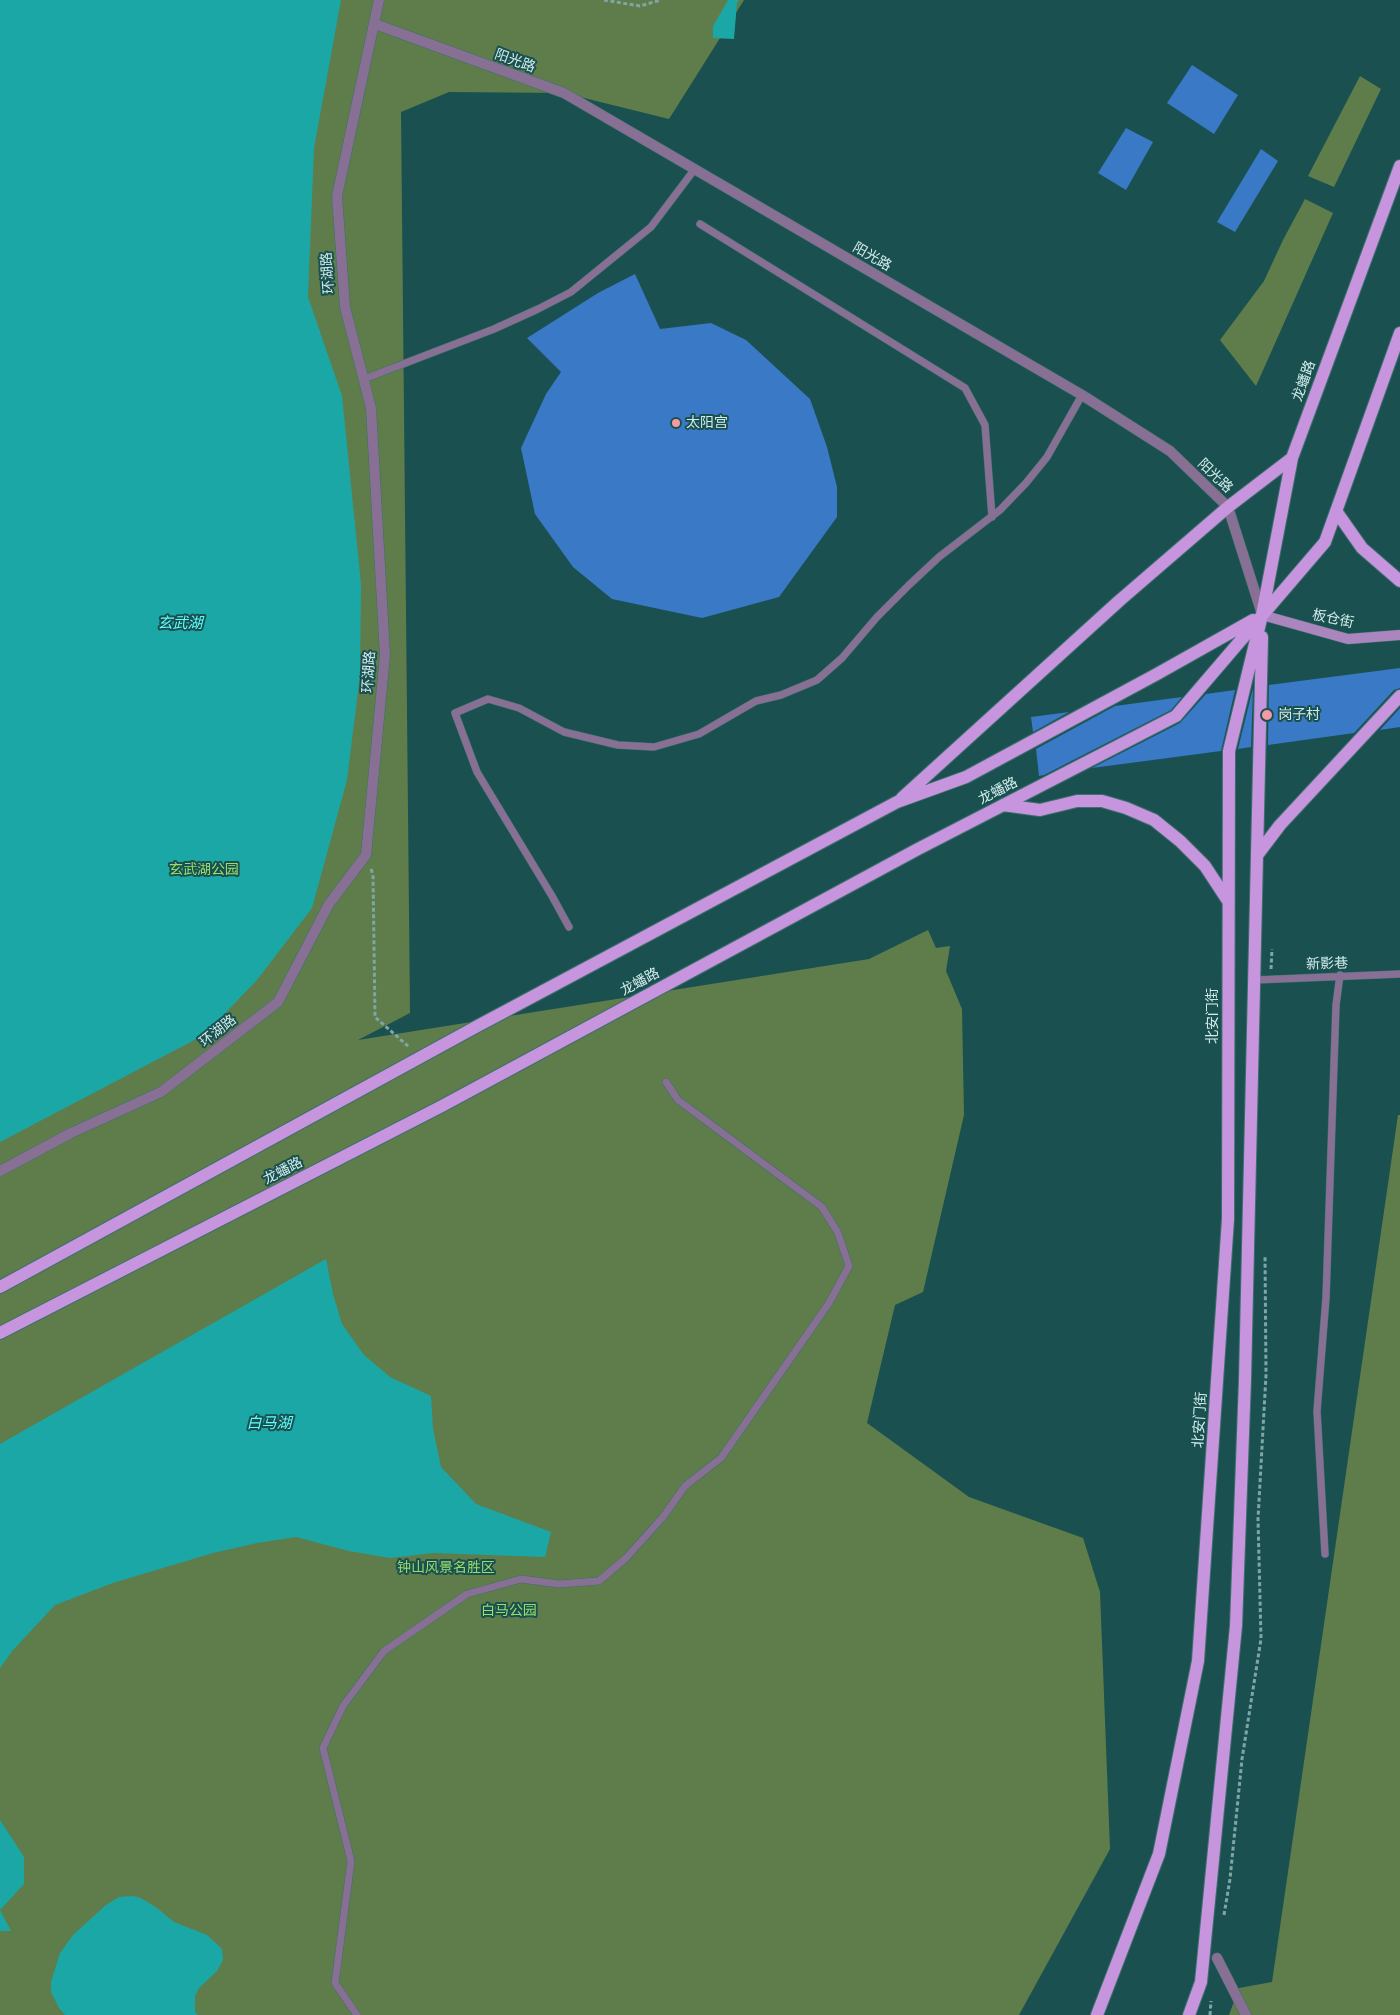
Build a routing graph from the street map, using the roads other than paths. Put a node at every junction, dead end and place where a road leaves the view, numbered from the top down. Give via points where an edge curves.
1 (380, 0) edge
2 (375, 24) junction
3 (1400, 166) edge
4 (694, 170) junction
5 (700, 224) dead end
6 (1400, 333) edge
7 (364, 379) junction
8 (1082, 395) junction
9 (1292, 458) junction
10 (1228, 508) junction
11 (1336, 511) junction
12 (992, 517) junction
13 (1400, 581) edge
14 (1262, 615) junction
15 (1400, 635) edge
16 (1400, 696) edge
17 (897, 802) junction
18 (1003, 805) junction
19 (1258, 854) junction
20 (1228, 900) junction
21 (569, 927) dead end
22 (1400, 974) edge
23 (1340, 976) junction
24 (1255, 980) junction
25 (666, 1082) dead end
26 (0, 1171) edge
27 (0, 1287) edge
28 (0, 1334) edge
29 (1325, 1554) dead end
30 (1217, 1958) dead end
31 (357, 2015) edge
32 (1097, 2015) edge
33 (1189, 2015) edge
34 (1246, 2015) edge

1 - 2 street, 环湖路
2 - 4 street, 阳光路 via 564,94
2 - 7 street, 环湖路 via 337,196 345,307
3 - 9 main road, 龙蟠路
4 - 7 lane via 650,227 571,292 494,329
4 - 8 street, 阳光路
5 - 12 lane via 965,388 985,426
6 - 11 main road, 龙蟠路
7 - 26 street, 环湖路 via 371,408 385,655 366,855 329,904 278,1002 161,1092 71,1133
8 - 10 street, 阳光路 via 1170,451
8 - 12 lane via 1047,457
9 - 10 main road
9 - 14 main road, 龙蟠路
10 - 14 street, 阳光路
10 - 17 main road
11 - 13 main road via 1362,548
11 - 14 main road, 龙蟠路 via 1325,542
12 - 21 lane via 939,557 817,680 756,701 699,734 654,747 633,747 564,732 519,708 488,699 455,713 477,772
14 - 15 main road, 板仓街 via 1348,639
14 - 17 main road, 龙蟠路 via 966,777
14 - 18 main road, 龙蟠路 via 1176,716
14 - 19 main road
14 - 20 main road, 北安门街 via 1229,751
16 - 19 main road via 1280,825
17 - 27 main road, 龙蟠路
18 - 20 main road via 1040,810 1076,801 1102,801 1126,808 1154,820 1180,841 1205,866
18 - 28 main road, 龙蟠路 via 442,1106
19 - 24 main road
20 - 32 main road, 北安门街 via 1228,1219 1198,1661 1159,1854
22 - 23 lane, 新影巷
23 - 24 lane, 新影巷
23 - 29 lane via 1336,1005 1326,1298 1317,1411
24 - 33 main road via 1236,1626 1200,1982
25 - 31 lane via 678,1100 822,1206 838,1233 849,1266 829,1303 720,1458 685,1486 663,1517 626,1558 599,1581 559,1584 520,1579 467,1594 384,1651 343,1706 323,1748 351,1861 335,1983
30 - 34 street

